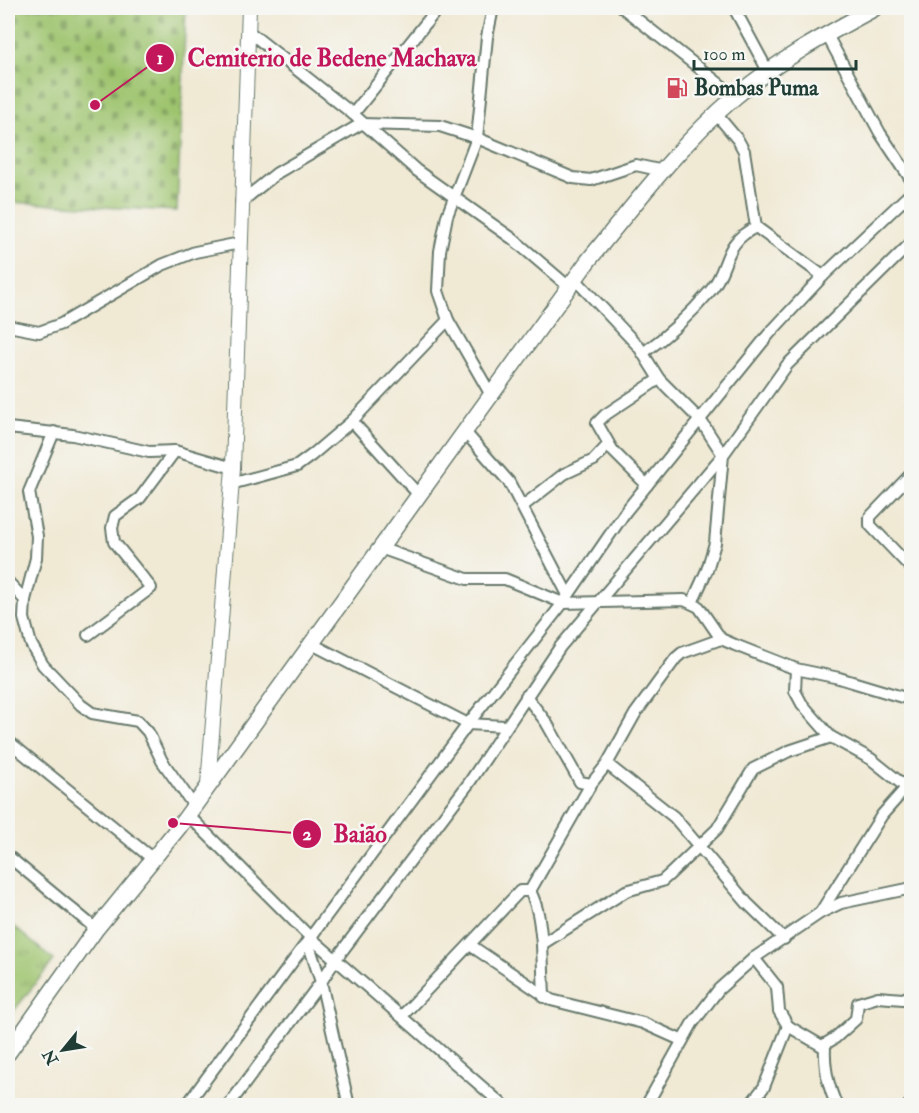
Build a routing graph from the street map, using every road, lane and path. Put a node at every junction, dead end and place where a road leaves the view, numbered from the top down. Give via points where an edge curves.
1 (249, 8) edge
2 (438, 8) edge
3 (493, 8) edge
4 (622, 8) edge
5 (734, 8) edge
6 (875, 8) edge
7 (248, 31) junction
8 (827, 35) junction
9 (769, 73) junction
10 (736, 97) junction
11 (353, 114) junction
12 (717, 115) junction
13 (362, 124) junction
14 (477, 138) junction
15 (663, 171) junction
16 (912, 181) edge
17 (912, 192) edge
18 (455, 196) junction
19 (241, 202) junction
20 (756, 227) junction
21 (912, 242) edge
22 (240, 243) junction
23 (823, 276) junction
24 (572, 283) junction
25 (448, 320) junction
26 (8, 326) edge
27 (643, 353) junction
28 (659, 379) junction
29 (491, 394) junction
30 (701, 421) junction
31 (352, 422) junction
32 (8, 428) edge
33 (464, 431) junction
34 (54, 432) junction
35 (608, 444) junction
36 (175, 451) junction
37 (723, 455) junction
38 (233, 468) junction
39 (912, 473) edge
40 (231, 484) junction
41 (647, 485) junction
42 (418, 494) junction
43 (523, 507) junction
44 (380, 548) junction
45 (912, 569) edge
46 (8, 582) edge
47 (565, 599) junction
48 (25, 600) junction
49 (596, 603) junction
50 (692, 603) junction
51 (88, 635) dead end
52 (721, 639) junction
53 (310, 643) junction
54 (796, 669) junction
55 (526, 696) junction
56 (912, 700) edge
57 (468, 724) junction
58 (505, 726) junction
59 (831, 737) junction
60 (8, 741) edge
61 (607, 764) junction
62 (591, 784) junction
63 (208, 785) junction
64 (908, 790) edge
65 (191, 810) junction
66 (699, 848) junction
67 (8, 856) edge
68 (154, 860) junction
69 (912, 888) edge
70 (530, 891) junction
71 (820, 913) junction
72 (96, 929) junction
73 (784, 939) junction
74 (309, 940) junction
75 (542, 944) junction
76 (470, 945) junction
77 (754, 958) junction
78 (336, 959) junction
79 (321, 982) junction
80 (912, 995) edge
81 (544, 997) junction
82 (402, 1016) junction
83 (788, 1026) junction
84 (681, 1040) junction
85 (825, 1045) junction
86 (8, 1053) edge
87 (912, 1101) edge
88 (186, 1106) edge
89 (228, 1106) edge
90 (349, 1106) edge
91 (504, 1106) edge
92 (646, 1106) edge
93 (749, 1106) edge
94 (837, 1106) edge
95 (908, 1106) edge

1 - 7 street
2 - 11 street
3 - 14 street
4 - 10 street
5 - 9 street
6 - 8 main road
7 - 11 street
7 - 19 street
8 - 9 main road
8 - 16 street via 880,133
9 - 10 main road
10 - 12 main road
11 - 13 street
12 - 15 main road
12 - 20 street via 738,140 748,162
13 - 14 street via 440,126
13 - 18 street via 416,170
13 - 19 street via 277,173
14 - 15 street via 573,178 591,180 636,165
14 - 18 street
15 - 24 main road
17 - 23 street
18 - 24 street
18 - 25 street via 440,251 438,291
19 - 22 street
20 - 23 street
20 - 27 street via 731,248 718,279 686,317
21 - 37 street via 787,365
22 - 26 street via 195,252 162,265 61,324 39,332
22 - 38 street
23 - 30 street via 769,334
24 - 27 street
24 - 29 main road
25 - 29 street
25 - 31 street
27 - 28 street
28 - 30 street
28 - 35 street via 597,423
29 - 33 main road
30 - 37 street
30 - 41 street
31 - 40 street via 297,466
31 - 42 street
32 - 34 street
33 - 42 main road
33 - 43 street via 499,468
34 - 36 street via 150,452
34 - 48 street via 29,492 37,536 36,558
35 - 41 street
35 - 43 street via 594,460 564,474
36 - 38 street
36 - 51 street via 140,498 120,511 113,521 114,542 151,588
37 - 49 street
37 - 50 street via 715,543
38 - 40 street
39 - 45 street via 870,517 870,525
40 - 63 street
41 - 47 street
42 - 44 main road
43 - 47 street
44 - 47 street via 467,579 505,579
44 - 53 main road
46 - 48 street
47 - 49 street
47 - 57 street
48 - 65 street via 24,618 44,665 92,713 138,721
49 - 50 street
49 - 55 street
50 - 52 street
52 - 54 street
52 - 61 street via 676,658 635,714
53 - 57 street
53 - 63 main road
54 - 56 street
54 - 59 street via 795,691
55 - 58 street
55 - 62 street via 546,722 580,782
57 - 58 street
57 - 74 street
58 - 78 street via 469,783
59 - 64 street via 871,759
59 - 66 street via 753,769 734,806
60 - 68 street
61 - 62 street
61 - 66 street via 674,817
62 - 70 street
63 - 65 main road
64 - 71 street via 882,815
65 - 68 main road
65 - 74 street
66 - 73 street
66 - 75 street via 662,881 626,891
67 - 72 street
68 - 72 main road
69 - 71 street via 867,895
70 - 75 street via 539,915
70 - 76 street via 515,895
71 - 73 street
72 - 86 main road
73 - 77 street
74 - 78 street
74 - 79 street
74 - 88 street
75 - 81 street
76 - 81 street
76 - 82 street
77 - 83 street via 777,987 778,1011
77 - 84 street via 719,989
78 - 79 street
78 - 82 street
79 - 89 street
79 - 90 street
80 - 85 street via 903,999 878,997 858,1003 856,1019
81 - 84 street via 643,1023
82 - 91 street
83 - 85 street
83 - 93 street via 764,1086
84 - 92 street
85 - 94 street via 824,1060
87 - 95 street

